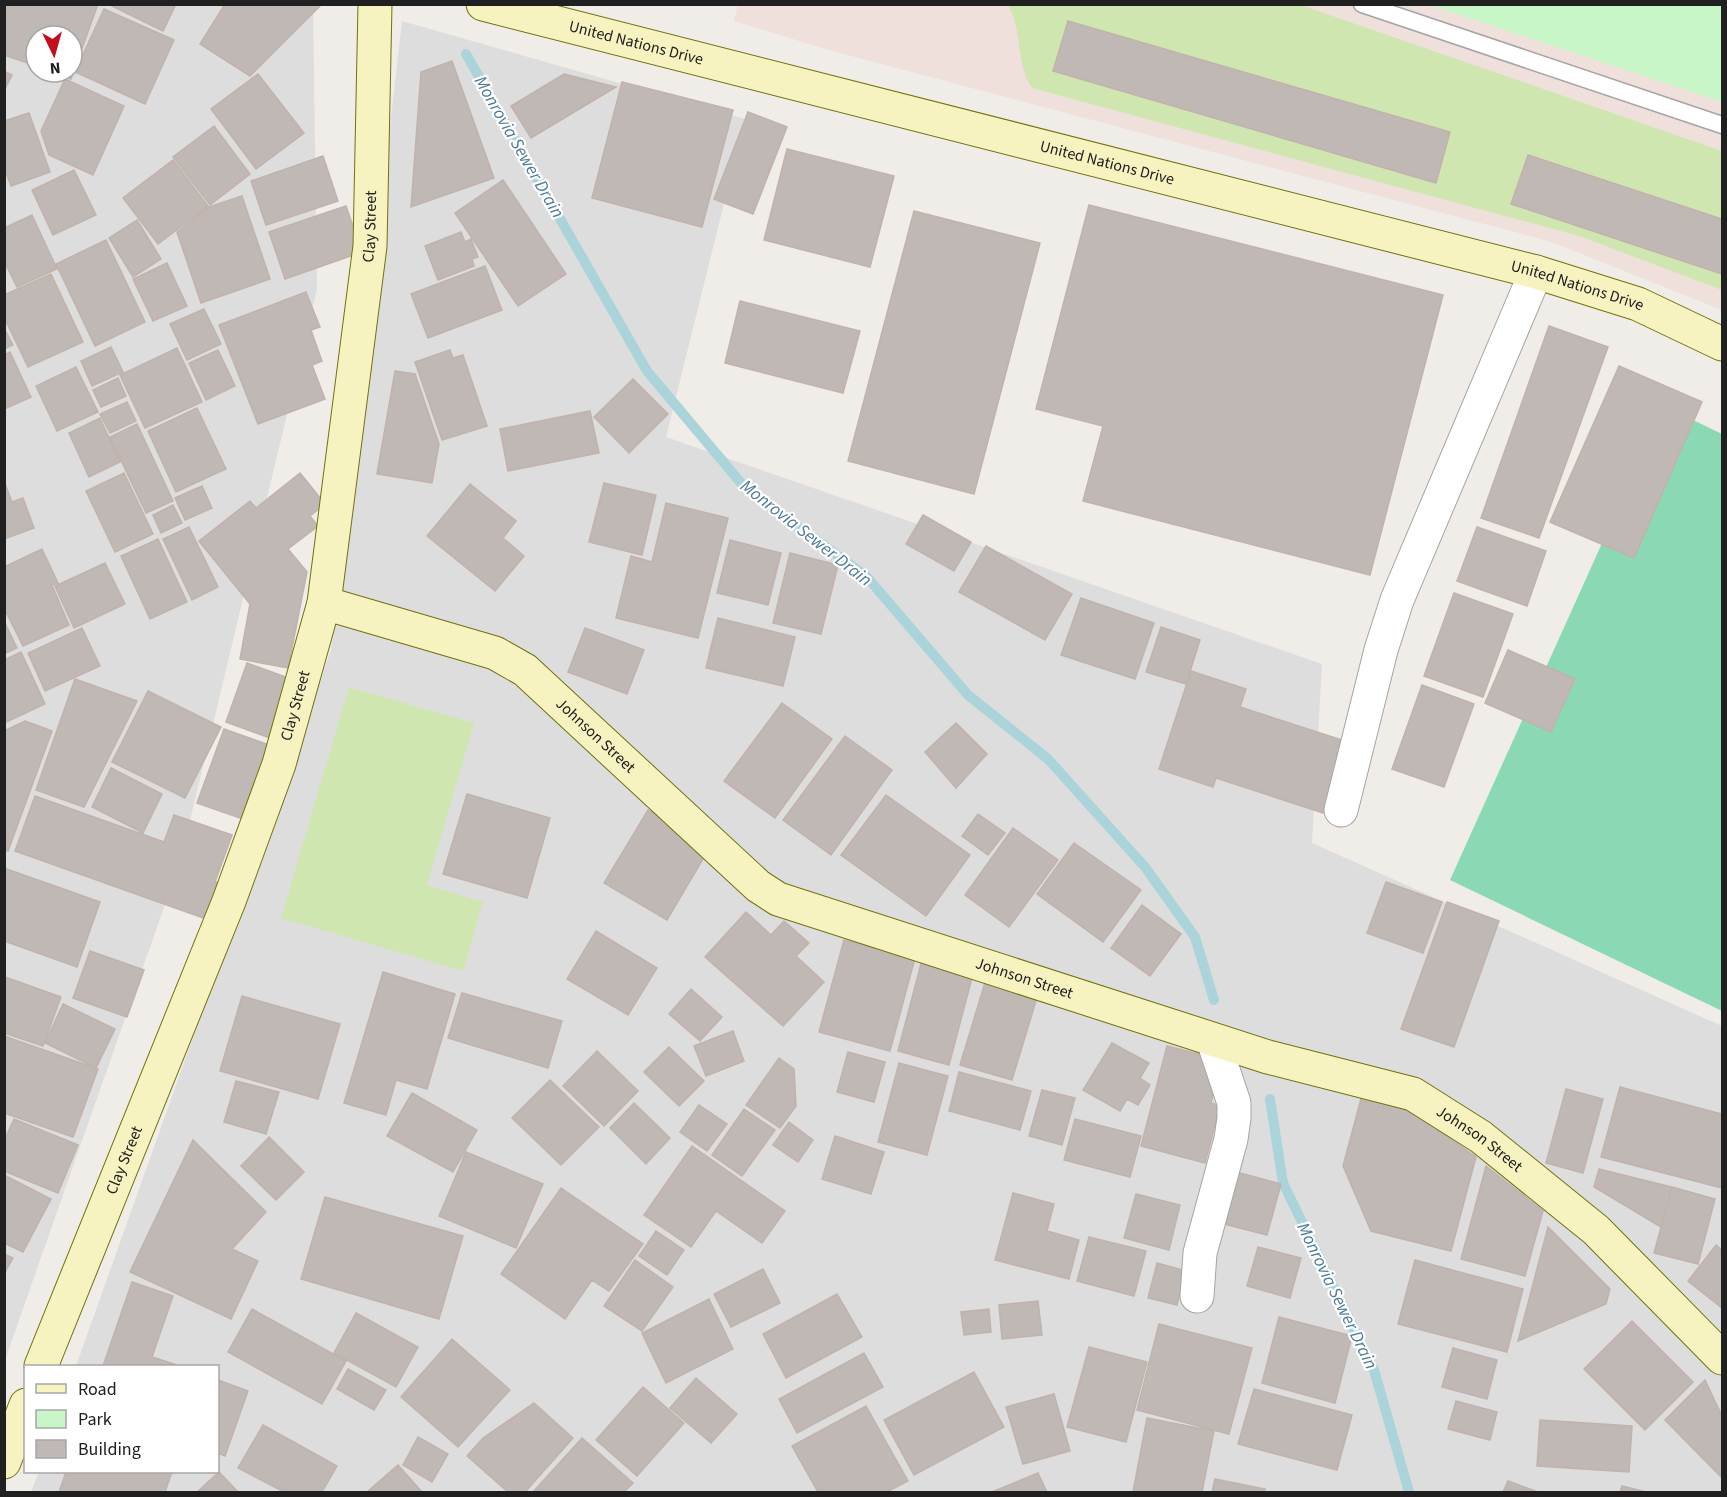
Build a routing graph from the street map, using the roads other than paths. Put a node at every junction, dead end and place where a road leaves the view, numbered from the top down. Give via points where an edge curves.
1 (375, 4) edge
2 (483, 4) edge
3 (1362, 4) edge
4 (1722, 125) edge
5 (1536, 272) junction
6 (1722, 344) edge
7 (324, 603) junction
8 (1341, 810) dead end
9 (1213, 1040) junction
10 (1197, 1296) dead end
11 (1722, 1358) edge
12 (41, 1365) edge
13 (24, 1410) edge
14 (4, 1462) edge

1 - 7 street, Clay Street via 370,246
2 - 5 street, United Nations Drive
3 - 4 lane
5 - 6 street, United Nations Drive via 1638,304
5 - 8 street via 1397,600
7 - 9 street, Johnson Street via 495,653 525,670 758,886 778,899
7 - 12 street, Clay Street via 279,764 229,901
9 - 10 street via 1234,1103 1234,1118 1200,1253
9 - 11 street, Johnson Street via 1413,1094 1481,1137 1596,1230
13 - 14 street

